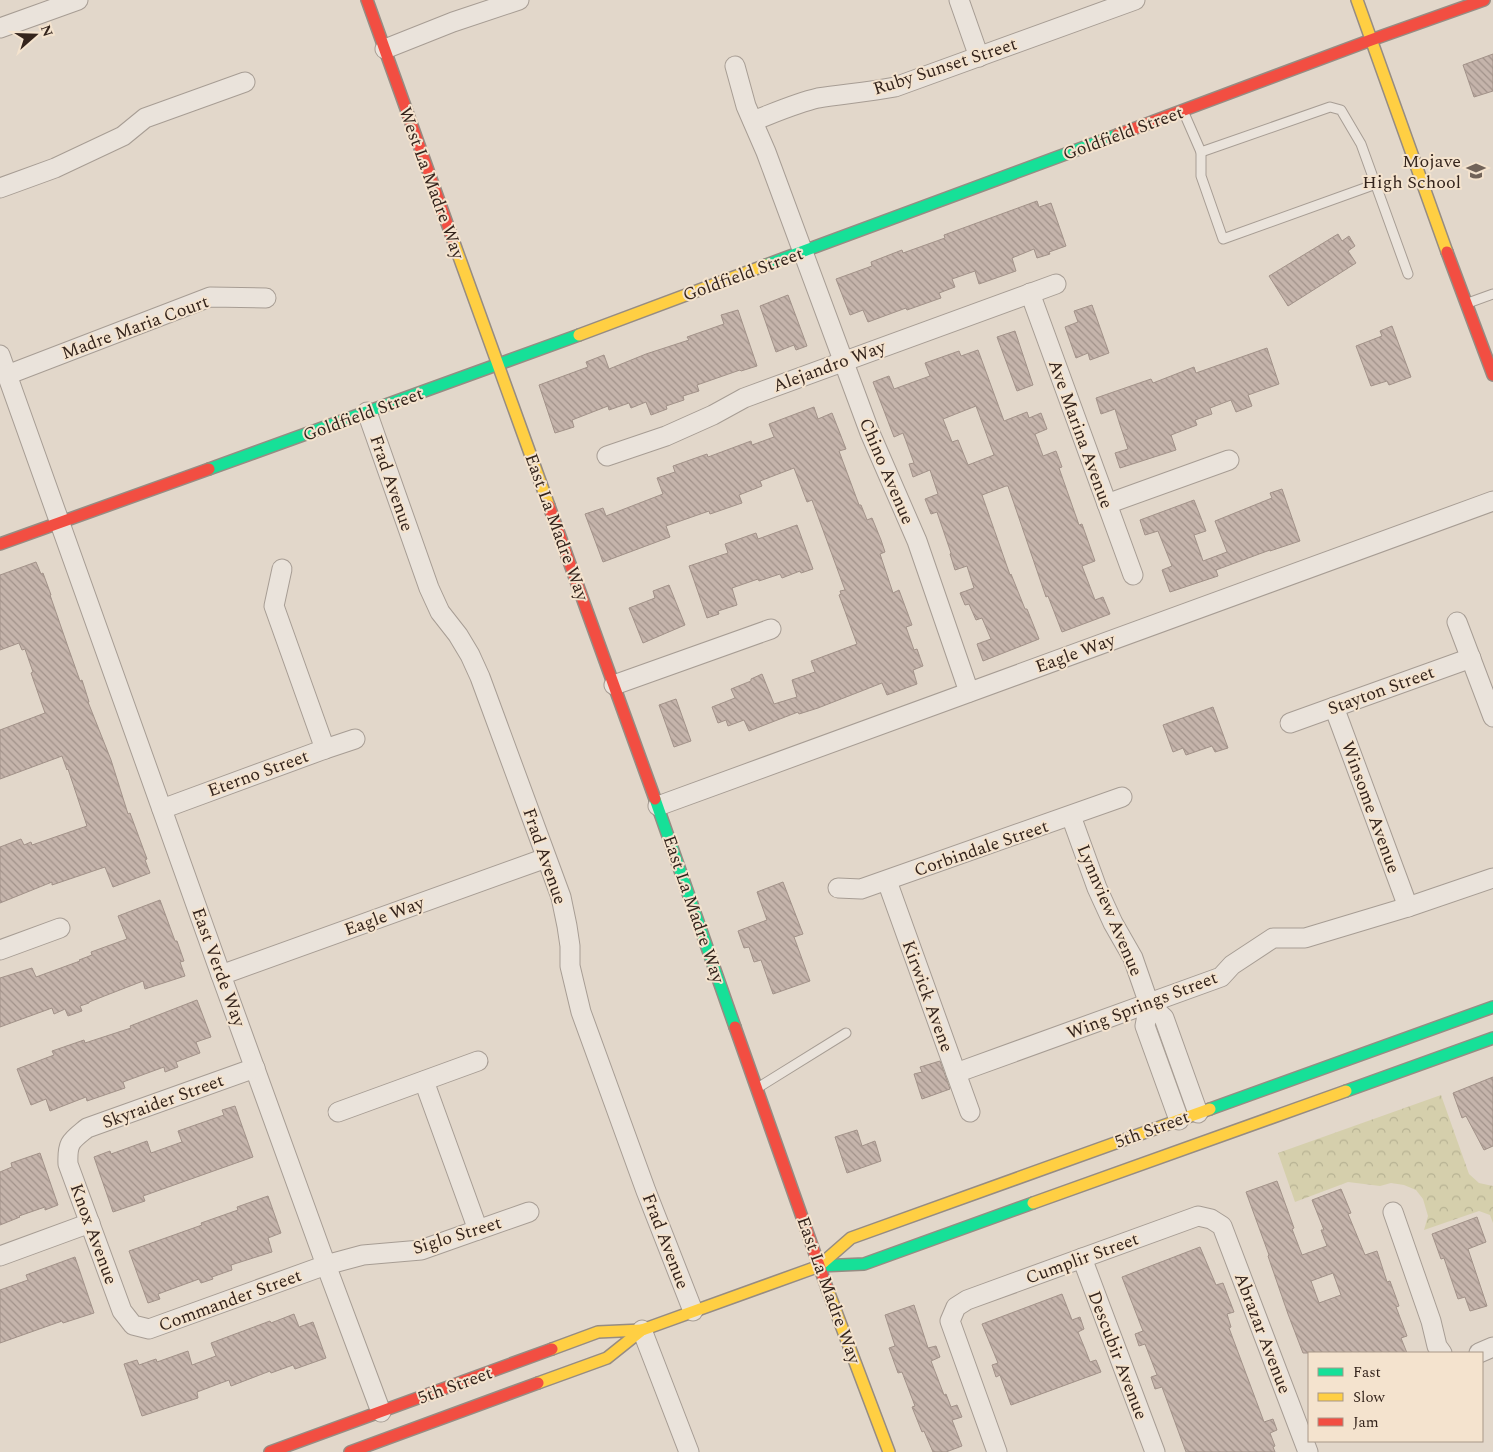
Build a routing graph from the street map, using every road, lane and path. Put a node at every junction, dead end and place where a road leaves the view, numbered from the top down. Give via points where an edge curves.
1 (78, 0) edge
2 (367, 0) edge
3 (520, 0) edge
4 (959, 0) edge
5 (1135, 0) edge
6 (1357, 0) edge
7 (1484, 0) edge
8 (0, 28) edge
9 (1371, 40) junction
10 (385, 49) junction
11 (979, 56) junction
12 (735, 66) dead end
13 (245, 82) dead end
14 (1183, 110) junction
15 (753, 121) junction
16 (1201, 152) junction
17 (1376, 184) junction
18 (0, 188) edge
19 (804, 251) junction
20 (1408, 274) dead end
21 (1056, 284) dead end
22 (1030, 293) junction
23 (1493, 294) edge
24 (266, 298) dead end
25 (1466, 304) junction
26 (0, 355) edge
27 (844, 361) junction
28 (498, 365) junction
29 (7, 374) junction
30 (1493, 375) edge
31 (367, 412) junction
32 (607, 456) dead end
33 (1229, 460) dead end
34 (1493, 501) edge
35 (1107, 504) junction
36 (60, 522) junction
37 (0, 544) edge
38 (282, 569) dead end
39 (1133, 575) dead end
40 (1457, 622) dead end
41 (771, 629) dead end
42 (1471, 658) junction
43 (614, 685) junction
44 (969, 692) junction
45 (1334, 707) junction
46 (1493, 717) edge
47 (1290, 723) dead end
48 (355, 739) dead end
49 (325, 749) junction
50 (1122, 797) dead end
51 (658, 806) junction
52 (162, 809) junction
53 (1071, 816) junction
54 (546, 858) junction
55 (1493, 878) edge
56 (886, 881) junction
57 (838, 888) dead end
58 (1408, 908) junction
59 (60, 928) dead end
60 (0, 950) edge
61 (221, 975) junction
62 (1148, 1004) junction
63 (1493, 1007) edge
64 (846, 1033) dead end
65 (1493, 1038) edge
66 (1162, 1044) junction
67 (478, 1062) dead end
68 (255, 1068) junction
69 (956, 1074) junction
70 (424, 1081) junction
71 (756, 1088) junction
72 (338, 1112) dead end
73 (970, 1112) dead end
74 (1198, 1113) junction
75 (1179, 1120) junction
76 (73, 1139) joint
77 (529, 1212) dead end
78 (1393, 1212) dead end
79 (1211, 1219) joint
80 (90, 1223) junction
81 (478, 1230) junction
82 (0, 1256) edge
83 (1082, 1258) junction
84 (326, 1265) junction
85 (819, 1266) junction
86 (693, 1312) junction
87 (133, 1325) joint
88 (642, 1330) junction
89 (1493, 1347) edge
90 (1441, 1352) edge
91 (1481, 1352) edge
92 (381, 1412) junction
93 (270, 1452) edge
94 (350, 1452) edge
95 (689, 1452) edge
96 (890, 1452) edge
97 (997, 1452) edge
98 (1155, 1452) edge
99 (1308, 1452) edge

1 - 8 street
2 - 10 street, West La Madre Way
3 - 10 street
4 - 11 street
5 - 11 street, Ruby Sunset Street
6 - 9 street
7 - 9 street, Goldfield Street
9 - 14 street, Goldfield Street
9 - 25 street
10 - 28 street, West La Madre Way
11 - 15 street, Ruby Sunset Street via 895,87 818,98
12 - 15 street, Chino Avenue
13 - 18 street via 145,118 123,136 55,168
14 - 16 lane
14 - 19 street, Goldfield Street
15 - 19 street, Chino Avenue
16 - 17 lane via 1330,107 1341,110 1361,144
16 - 17 lane via 1201,176 1223,239
17 - 20 lane
19 - 27 street, Chino Avenue
19 - 28 street, Goldfield Street
21 - 22 street, Alejandro Way
22 - 27 street, Alejandro Way
22 - 35 street, Ave Marina Avenue
23 - 25 lane
24 - 29 street, Madre Maria Court via 210,297
25 - 30 street
26 - 29 street, East Verde Way
27 - 32 street, Alejandro Way via 744,398 666,436
27 - 44 street, Chino Avenue via 870,433 917,541
28 - 31 street, Goldfield Street
28 - 43 street, East La Madre Way
29 - 36 street, East Verde Way
31 - 36 street, Goldfield Street
31 - 54 street, Frad Avenue via 429,588 440,612 470,654 480,677
33 - 35 street
34 - 44 street, Eagle Way
35 - 39 street, Ave Marina Avenue
36 - 37 street, Goldfield Street
36 - 52 street, East Verde Way
38 - 49 street via 274,606
40 - 42 street
41 - 43 street
42 - 45 street, Stayton Street
42 - 46 street
43 - 51 street, East La Madre Way
44 - 51 street, Eagle Way
45 - 47 street, Stayton Street
45 - 58 street, Winsome Avenue
48 - 49 street, Eterno Street
49 - 52 street, Eterno Street
50 - 53 street, Corbindale Street
51 - 71 street, East La Madre Way
52 - 61 street, East Verde Way
53 - 56 street, Corbindale Street
53 - 62 street, Lynnview Avenue via 1097,888 1133,958
54 - 61 street, Eagle Way
54 - 86 street, Frad Avenue via 567,926 570,966 581,1012
55 - 58 street, Wing Springs Street
56 - 57 street, Corbindale Street via 862,889
56 - 69 street, Kirwick Avene
58 - 62 street, Wing Springs Street via 1305,938 1273,938 1232,965 1221,977
59 - 60 street
61 - 68 street, East Verde Way
62 - 66 street, Lynnview Avenue via 1145,1026
62 - 69 street, Wing Springs Street
63 - 74 street, 5th Street
64 - 71 lane
65 - 85 street, 5th Street via 864,1264
66 - 74 street, Lynnview Avenue
66 - 75 street, Lynnview Avenue
67 - 70 street
68 - 76 street, Skyraider Street via 87,1128
68 - 84 street, East Verde Way
69 - 73 street, Kirwick Avene
70 - 72 street
70 - 81 street
71 - 85 street, East La Madre Way
74 - 75 street, 5th Street
75 - 85 street, 5th Street via 850,1238
76 - 80 street, Knox Avenue via 68,1149 68,1164
77 - 81 street, Siglo Street
78 - 90 street
79 - 83 street, Cumplir Street via 1198,1216
79 - 99 street, Abrazar Avenue via 1222,1226
80 - 82 street
80 - 87 street, Knox Avenue via 122,1311
81 - 84 street, Siglo Street via 421,1250 363,1255
83 - 97 street, Cumplir Street via 967,1300 956,1307 950,1321
83 - 98 street, Descubir Avenue
84 - 87 street, Commander Street via 148,1329
84 - 92 street, East Verde Way
85 - 86 street, 5th Street
85 - 96 street, East La Madre Way
86 - 88 street, 5th Street
88 - 92 street, 5th Street via 598,1332
88 - 94 street, 5th Street via 607,1358
88 - 95 street
89 - 91 street
92 - 93 street, 5th Street

